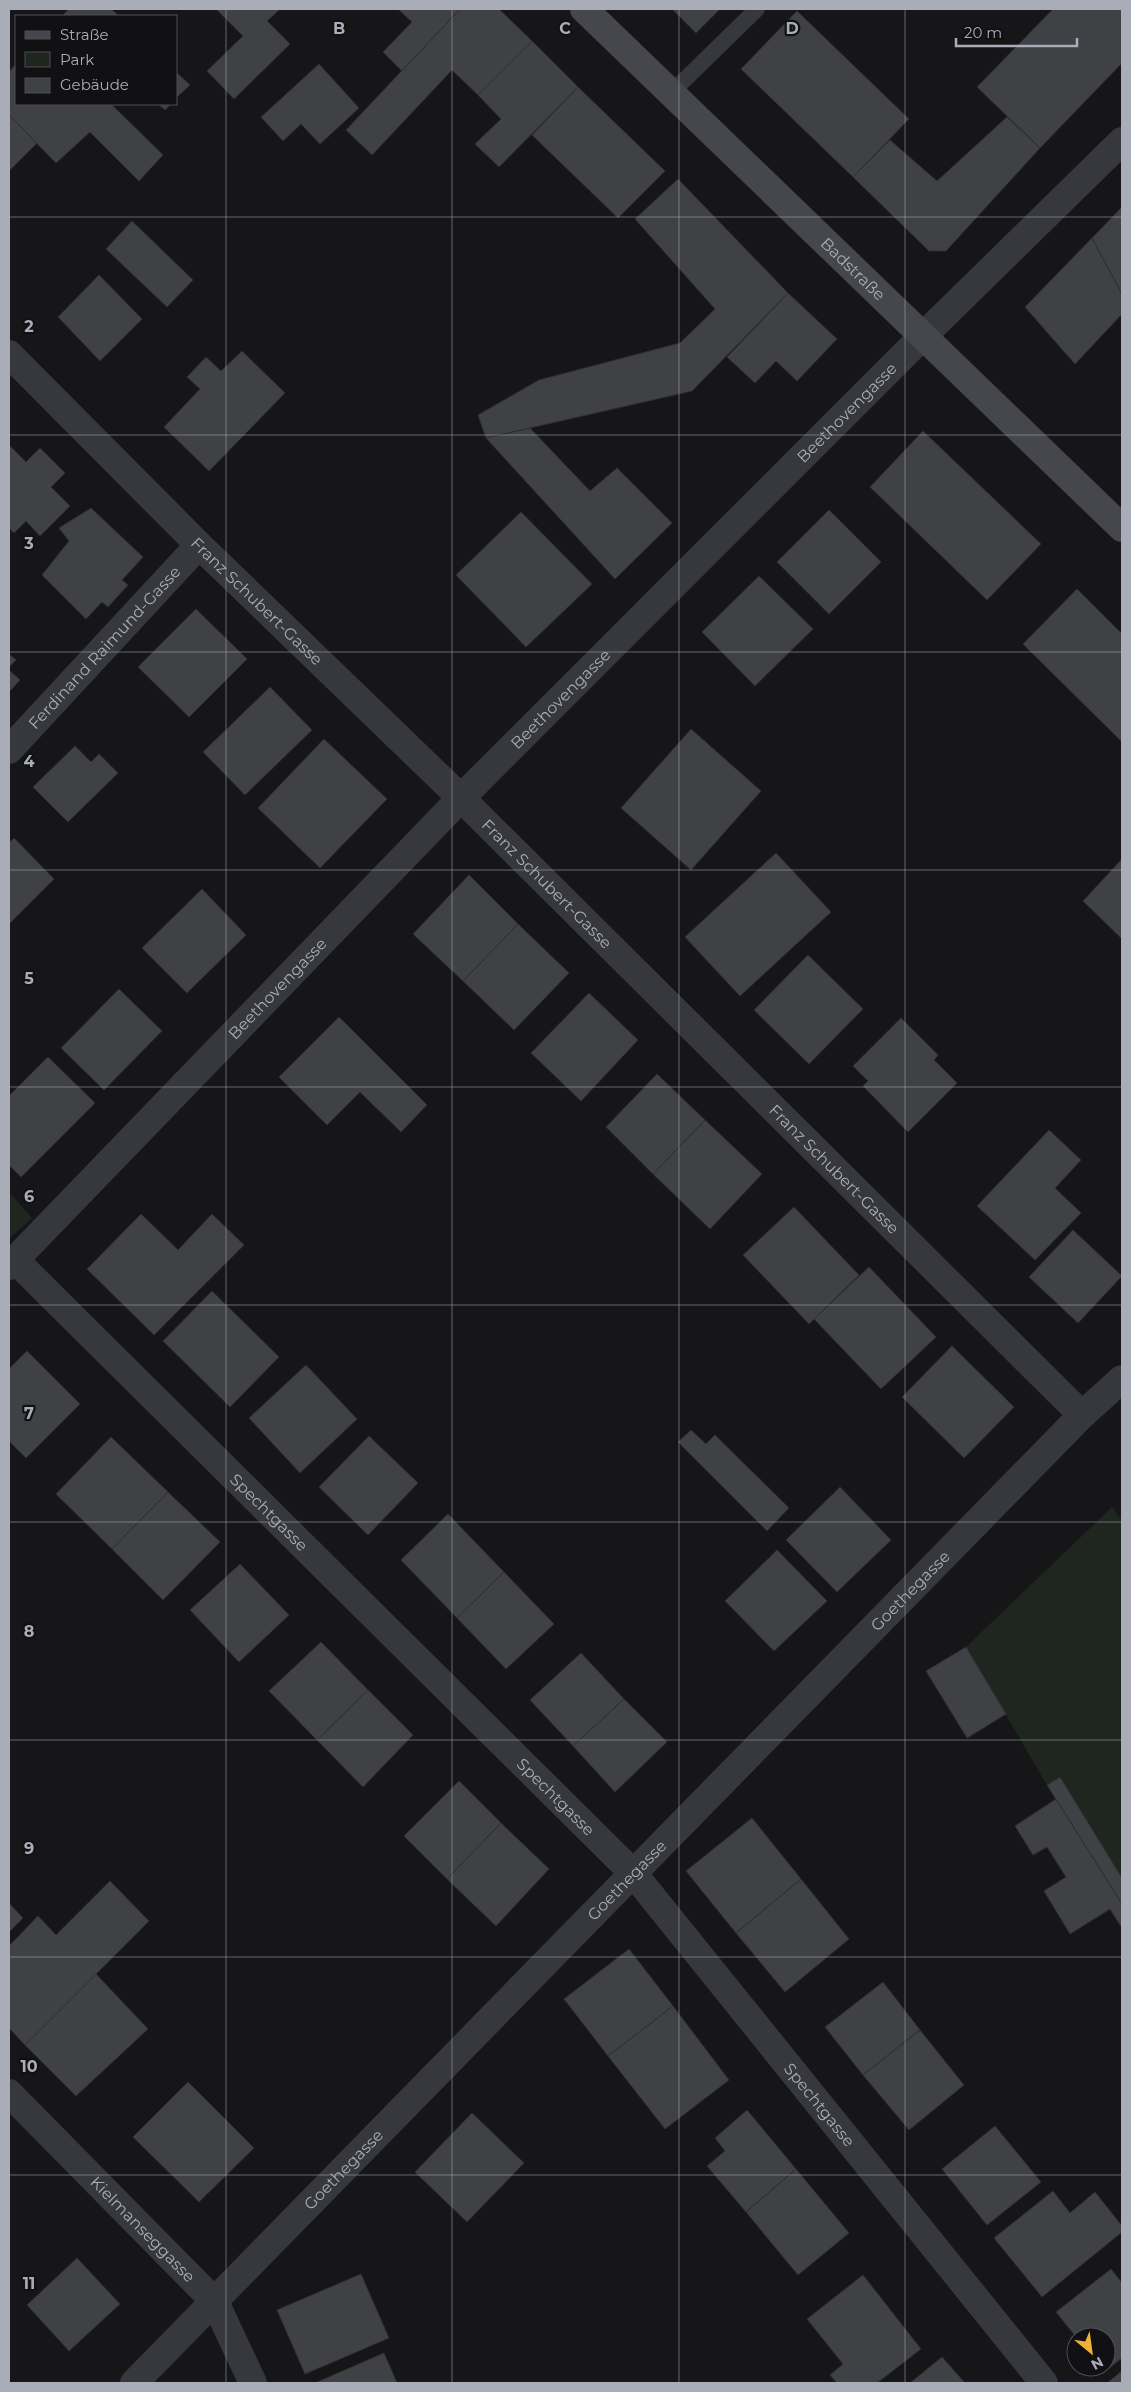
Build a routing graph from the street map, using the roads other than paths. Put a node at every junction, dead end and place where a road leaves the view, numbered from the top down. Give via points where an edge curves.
1 (584, 9) edge
2 (757, 9) edge
3 (671, 93) junction
4 (1122, 141) edge
5 (922, 337) junction
6 (9, 354) edge
7 (1122, 528) edge
8 (199, 545) junction
9 (9, 750) edge
10 (460, 798) junction
11 (12, 1263) edge
12 (1122, 1379) edge
13 (1082, 1415) junction
14 (633, 1873) junction
15 (9, 2093) edge
16 (216, 2302) junction
17 (134, 2383) edge
18 (253, 2383) edge
19 (1044, 2383) edge

1 - 3 street, Badstraße
2 - 3 lane
3 - 5 street, Badstraße
4 - 5 street, Beethovengasse
5 - 7 street, Badstraße
5 - 10 street, Beethovengasse
6 - 8 street, Franz Schubert-Gasse
8 - 9 street, Ferdinand Raimund-Gasse
8 - 10 street, Franz Schubert-Gasse
10 - 11 street, Beethovengasse
10 - 13 street, Franz Schubert-Gasse
11 - 14 street, Spechtgasse
12 - 13 street, Goethegasse
13 - 14 street, Goethegasse
14 - 16 street, Goethegasse
14 - 19 street, Spechtgasse
15 - 16 street, Kielmanseggasse
16 - 17 street, Goethegasse
16 - 18 street, Kielmanseggasse

